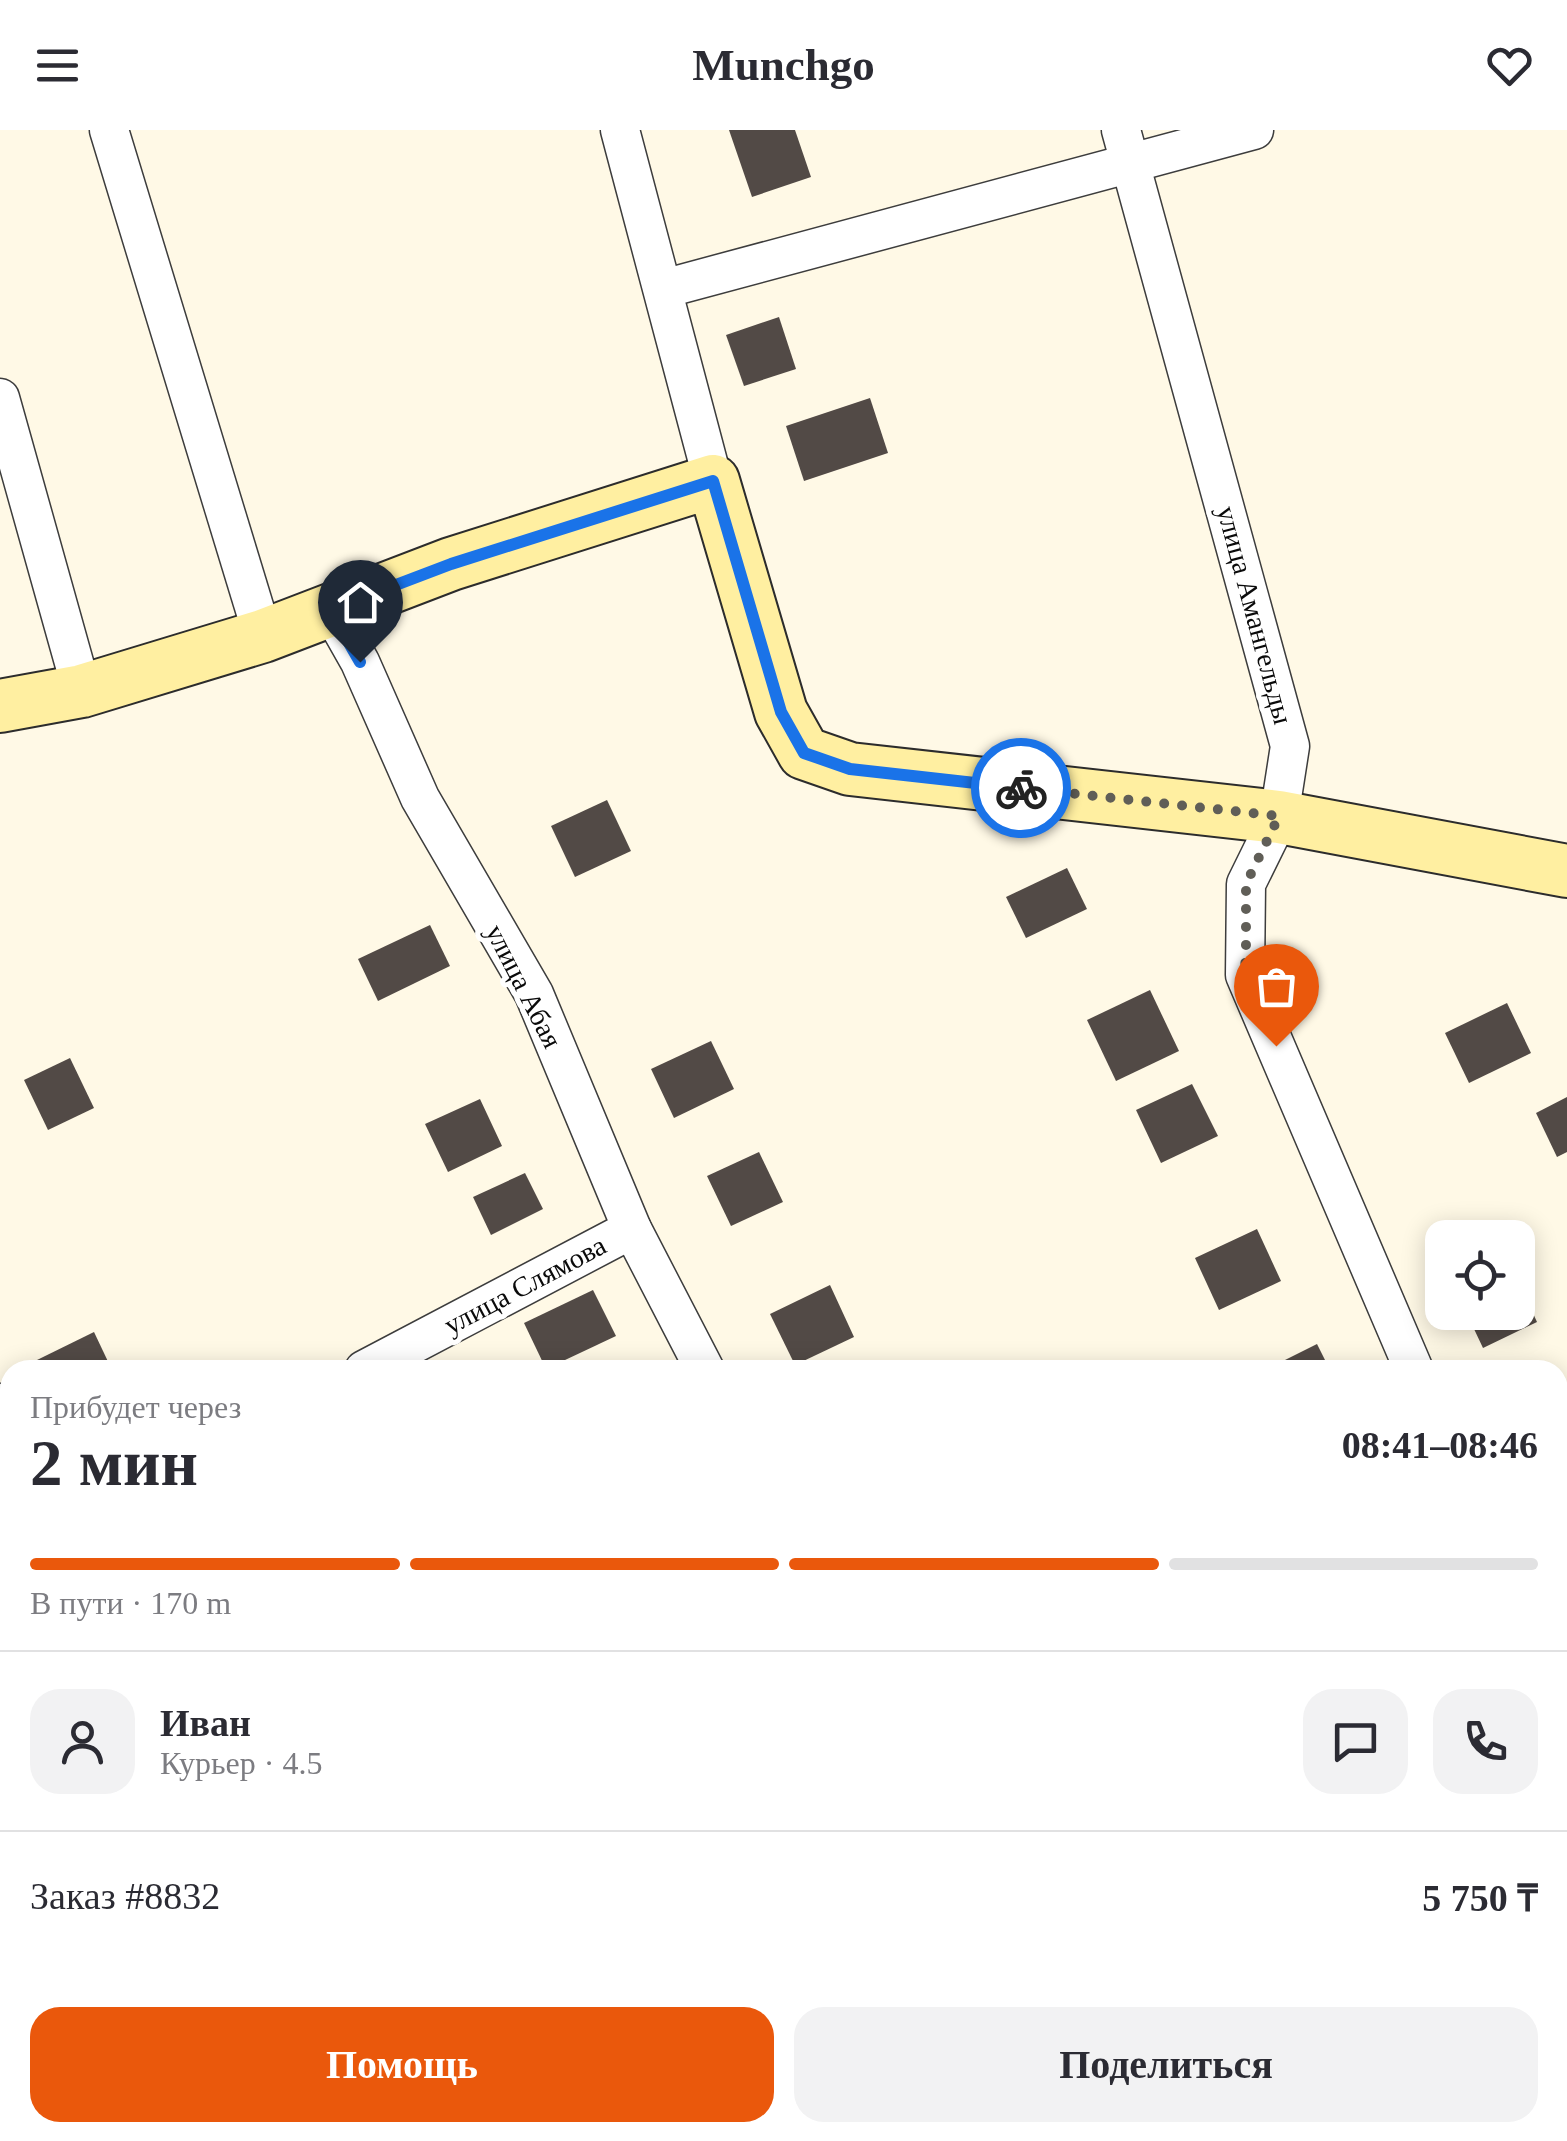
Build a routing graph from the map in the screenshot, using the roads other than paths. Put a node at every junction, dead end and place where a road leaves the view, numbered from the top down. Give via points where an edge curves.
1 (109, 130) edge
2 (620, 130) edge
3 (1254, 130) edge
4 (1126, 147) edge
5 (663, 289) junction
6 (0, 398) edge
7 (713, 481) junction
8 (330, 610) junction
9 (263, 636) junction
10 (82, 691) junction
11 (0, 706) edge
12 (1279, 816) junction
13 (1567, 871) edge
14 (632, 1229) junction
15 (383, 1360) edge
16 (699, 1360) edge
17 (1410, 1360) edge

1 - 9 street
2 - 5 street
3 - 4 street
4 - 5 street
4 - 12 street, улица Амангельды via 1290,746
5 - 7 street
6 - 10 street
7 - 8 street
7 - 12 street via 781,712 804,753 850,769
8 - 9 street
8 - 14 street, улица Абая via 420,798 534,994
9 - 10 street
10 - 11 street
12 - 13 street
12 - 17 street, улица Амангельды via 1246,884 1245,974
14 - 15 street, улица Слямова
14 - 16 street, улица Абая

